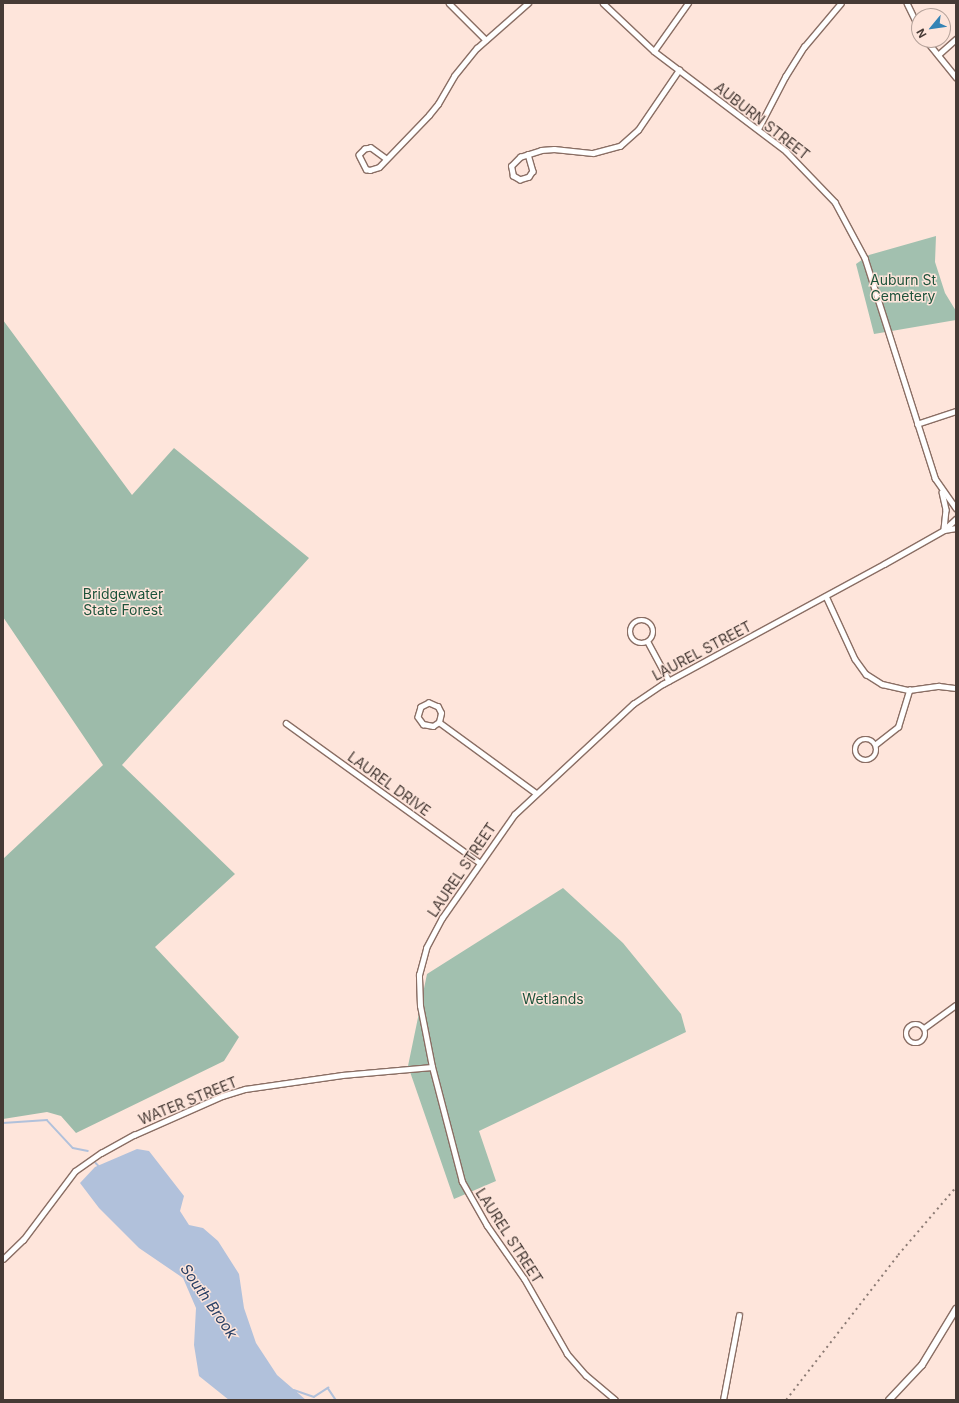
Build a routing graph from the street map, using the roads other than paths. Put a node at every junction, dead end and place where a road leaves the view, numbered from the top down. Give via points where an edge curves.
1 (448, 3) edge
2 (528, 3) edge
3 (603, 3) edge
4 (688, 3) edge
5 (841, 3) edge
6 (956, 38) edge
7 (486, 40) junction
8 (932, 48) edge
9 (654, 51) junction
10 (938, 55) junction
11 (679, 70) junction
12 (956, 77) edge
13 (758, 129) junction
14 (528, 154) junction
15 (386, 159) junction
16 (956, 411) edge
17 (917, 424) junction
18 (939, 484) junction
19 (956, 508) edge
20 (956, 519) edge
21 (956, 528) edge
22 (944, 530) junction
23 (826, 596) junction
24 (648, 642) junction
25 (669, 681) junction
26 (956, 688) edge
27 (909, 690) junction
28 (439, 722) junction
29 (286, 723) dead end
30 (876, 744) junction
31 (536, 793) junction
32 (480, 863) junction
33 (956, 1005) edge
34 (924, 1028) junction
35 (432, 1067) junction
36 (3, 1259) edge
37 (956, 1309) edge
38 (739, 1315) dead end
39 (615, 1400) edge
40 (723, 1400) edge
41 (889, 1400) edge

1 - 7 street
2 - 7 street via 515,18
3 - 9 street, AUBURN STREET
4 - 9 street
5 - 13 street via 804,47
6 - 10 street
7 - 15 street via 460,67 438,104
8 - 10 street
9 - 11 street, AUBURN STREET
10 - 12 street
11 - 13 street, AUBURN STREET
11 - 14 street via 638,130 620,146 598,153 560,149
13 - 17 street, AUBURN STREET via 823,187 849,224 870,272
14 - 14 street via 520,157 511,166 513,176 520,180 529,177 533,171
15 - 15 street via 370,170 362,166 359,155 365,148 371,148
16 - 17 street
17 - 18 street, AUBURN STREET
18 - 19 street, AUBURN STREET
18 - 22 street via 946,510
20 - 22 street, LAUREL STREET
21 - 22 street, LAUREL STREET
22 - 23 street, LAUREL STREET
23 - 25 street, LAUREL STREET
23 - 27 street via 854,659 866,674 882,684
24 - 24 street via 653,635 652,627 643,620 635,622 630,628 632,639 638,644
24 - 25 street
25 - 31 street, LAUREL STREET via 628,708
26 - 27 street via 939,686
27 - 30 street via 898,727
28 - 28 street via 430,726 423,724 418,716 421,707 429,704 438,707 441,715
28 - 31 street
29 - 32 street, LAUREL DRIVE
30 - 30 street via 870,739 860,740 856,746 856,753 860,759 871,760 877,751
31 - 32 street, LAUREL STREET via 514,815
32 - 35 street, LAUREL STREET via 442,918 423,957 419,998
33 - 34 street
34 - 34 street via 917,1024 910,1026 906,1033 908,1039 915,1043 922,1041 925,1036
35 - 36 street, WATER STREET via 342,1075 245,1089 222,1096 134,1135 75,1171 23,1240
35 - 39 street, LAUREL STREET via 453,1155 472,1202 524,1278 570,1359
37 - 41 main road via 927,1357
38 - 40 street

